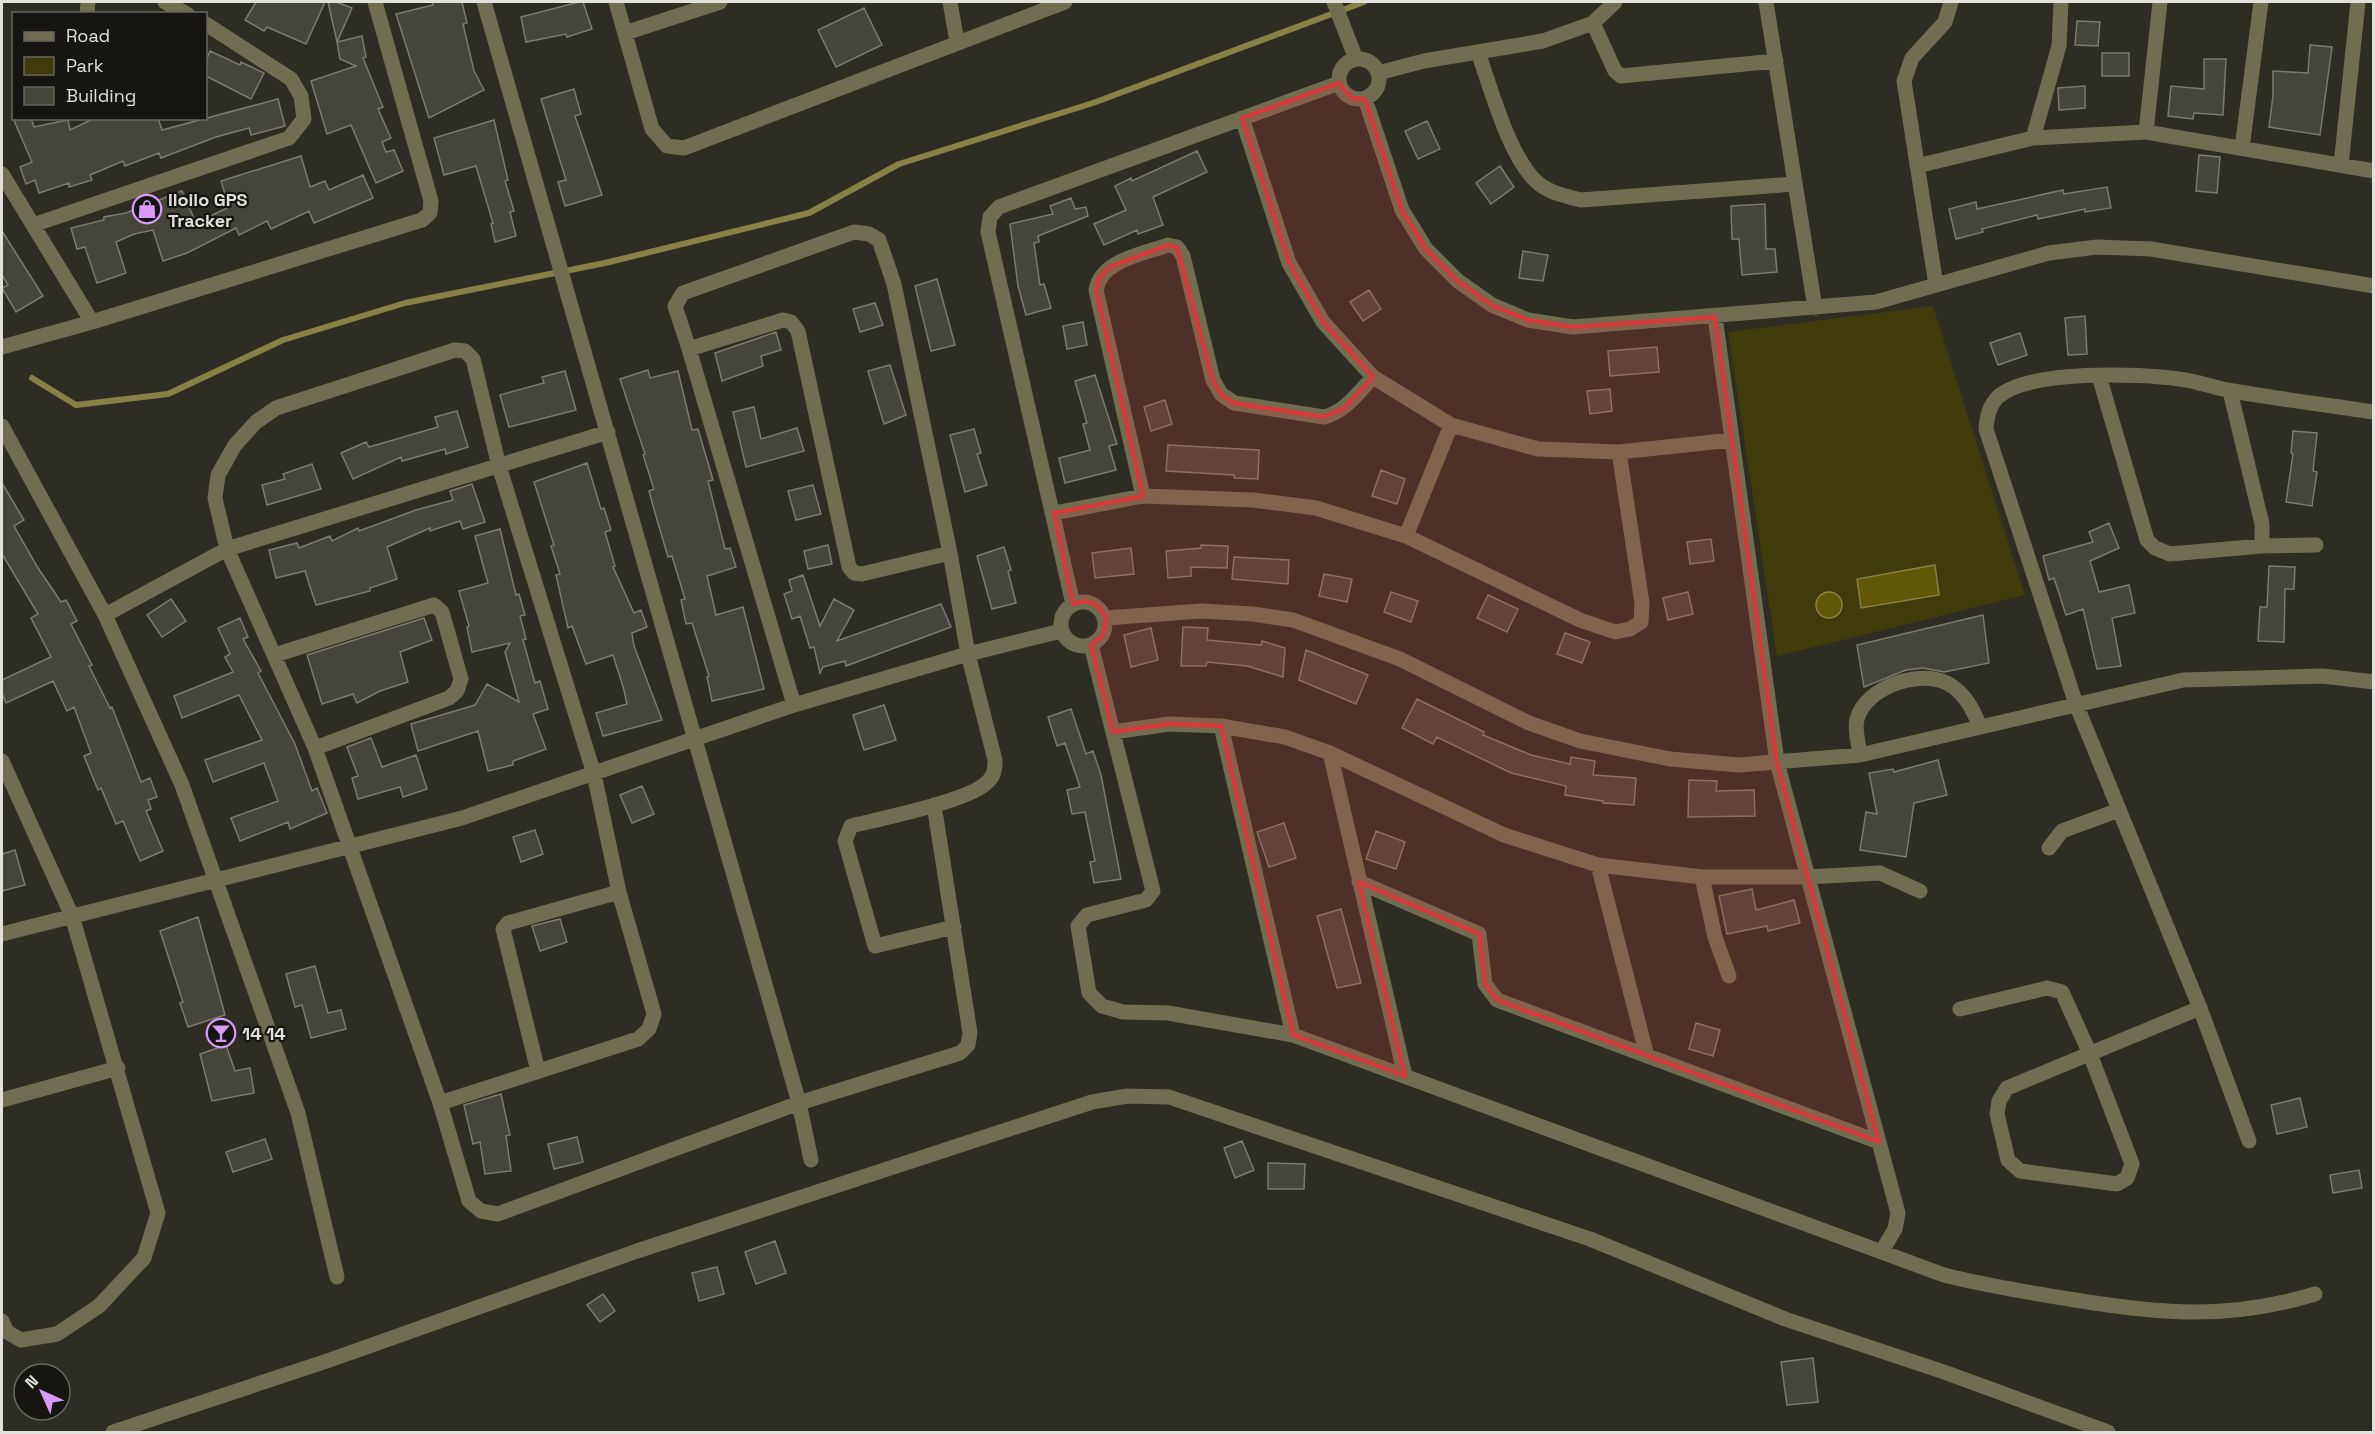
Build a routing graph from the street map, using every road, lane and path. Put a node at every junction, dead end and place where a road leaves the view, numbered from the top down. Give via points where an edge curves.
1 (165, 2) edge
2 (375, 2) edge
3 (484, 2) edge
4 (616, 2) edge
5 (720, 2) edge
6 (950, 2) edge
7 (1065, 2) edge
8 (1334, 2) edge
9 (1616, 2) edge
10 (1766, 2) edge
11 (1951, 2) edge
12 (2061, 2) edge
13 (2160, 2) edge
14 (2260, 2) edge
15 (2358, 2) edge
16 (183, 12) edge
17 (1593, 22) junction
18 (207, 27) edge
19 (625, 33) junction
20 (957, 42) junction
21 (1478, 52) junction
22 (1356, 59) junction
23 (1776, 61) junction
24 (1378, 73) junction
25 (1339, 83) junction
26 (1365, 99) junction
27 (1242, 118) junction
28 (2146, 132) junction
29 (2033, 138) junction
30 (2242, 148) junction
31 (2342, 165) junction
32 (1917, 166) junction
33 (2373, 171) edge
34 (2, 174) edge
35 (1795, 184) junction
36 (33, 225) junction
37 (1936, 285) junction
38 (2373, 286) edge
39 (1815, 308) junction
40 (1715, 317) junction
41 (92, 322) junction
42 (2, 347) edge
43 (689, 349) junction
44 (2099, 376) junction
45 (1373, 377) junction
46 (2230, 391) junction
47 (2373, 412) edge
48 (1451, 425) junction
49 (2, 426) edge
50 (608, 432) junction
51 (1732, 440) junction
52 (1619, 452) junction
53 (499, 466) junction
54 (1143, 496) junction
55 (1054, 513) junction
56 (1407, 536) junction
57 (2316, 544) dead end
58 (2262, 546) junction
59 (227, 549) junction
60 (950, 553) junction
61 (1073, 604) junction
62 (105, 615) junction
63 (1106, 618) junction
64 (1061, 631) junction
65 (1091, 645) junction
66 (968, 654) junction
67 (275, 655) junction
68 (2373, 682) edge
69 (2076, 704) junction
70 (794, 705) junction
71 (1221, 726) junction
72 (1980, 726) junction
73 (1113, 732) junction
74 (694, 739) junction
75 (315, 748) junction
76 (1330, 753) junction
77 (1860, 755) junction
78 (1778, 762) junction
79 (3, 768) edge
80 (594, 774) junction
81 (934, 805) junction
82 (2119, 810) junction
83 (351, 846) junction
84 (2049, 848) dead end
85 (1598, 865) junction
86 (1702, 877) junction
87 (1808, 877) junction
88 (215, 880) junction
89 (1359, 882) junction
90 (1920, 891) dead end
91 (619, 892) junction
92 (72, 916) junction
93 (954, 927) junction
94 (2, 934) edge
95 (1729, 976) dead end
96 (2200, 1008) junction
97 (1960, 1009) dead end
98 (1293, 1035) junction
99 (2090, 1054) junction
100 (1647, 1056) junction
101 (118, 1068) junction
102 (538, 1071) junction
103 (1405, 1076) junction
104 (2, 1100) edge
105 (440, 1103) junction
106 (799, 1103) junction
107 (2249, 1141) dead end
108 (1879, 1142) junction
109 (812, 1160) dead end
110 (1882, 1251) junction
111 (337, 1277) dead end
112 (2315, 1294) dead end
113 (2, 1321) edge
114 (113, 1432) edge
115 (2108, 1432) edge

1 - 16 street
2 - 41 street via 431,201 430,213 422,220
3 - 50 street
4 - 19 street
5 - 19 street
6 - 20 street
7 - 20 street
8 - 22 street
9 - 17 street
10 - 23 street
11 - 32 street via 1945,22 1912,58 1904,81
12 - 29 street via 2059,46
13 - 28 street
14 - 30 street
15 - 31 street
17 - 21 street via 1543,41
17 - 23 street via 1615,71 1621,76
18 - 36 street via 291,79 302,96 304,119 289,138
19 - 20 street via 652,129 667,146 684,148
21 - 24 street
21 - 35 street via 1521,165 1538,183 1558,195 1581,200
22 - 24 street via 1367,61
22 - 25 street via 1345,65
23 - 35 street
24 - 26 street via 1376,91
25 - 26 street via 1341,90 1352,98
25 - 27 street
26 - 40 street via 1402,210 1426,249 1458,281 1492,305 1528,320 1573,327
27 - 45 street via 1289,263 1323,322
27 - 55 street via 999,207 990,217 988,232
28 - 29 street
28 - 30 street
29 - 32 street
30 - 31 street
31 - 33 street
32 - 37 street
34 - 36 street
35 - 39 street
36 - 41 street
37 - 38 street via 2049,253 2097,247 2151,249
37 - 39 street via 1876,302
39 - 40 street
40 - 51 street
41 - 42 street
43 - 60 street via 783,320 791,322 798,331 849,567 862,574
43 - 60 street via 675,306 683,293 854,232 879,240 894,284
43 - 70 street
44 - 46 street via 2181,379
44 - 58 street via 2147,540 2170,554
44 - 69 street via 2050,379 2010,389 1997,397 1988,412 1986,429
45 - 48 street
45 - 54 street via 1335,415 1324,417 1234,403 1221,394 1214,380 1183,256 1177,247 1168,245 1109,267 1098,279 1096,290
46 - 47 street
46 - 58 street via 2262,524
48 - 52 street via 1538,448
48 - 56 street
49 - 62 street
50 - 53 street
50 - 74 street
51 - 52 street
51 - 78 street
52 - 56 street via 1642,603 1641,622 1630,629 1616,632 1580,620
53 - 59 street
53 - 59 street via 473,359 465,351 455,350 276,408 256,422 235,445 218,475 215,498
53 - 80 street
54 - 55 street
54 - 56 street via 1253,500 1316,508
55 - 61 street
57 - 58 street
59 - 62 street
59 - 67 street
60 - 66 street
61 - 63 street via 1086,601 1098,606
61 - 64 street via 1062,615
62 - 88 street via 182,784
63 - 65 street via 1103,635
63 - 78 street via 1201,611 1293,620 1400,659 1529,723 1580,741 1670,759 1739,765
64 - 65 street via 1078,646
64 - 66 street
65 - 73 street
66 - 70 street
66 - 81 street via 995,773 984,786
67 - 75 street
67 - 75 street via 434,604 442,612 461,679 457,691 448,698
68 - 69 street via 2323,676 2183,680
69 - 72 street
69 - 82 street
70 - 74 street
71 - 73 street via 1169,724
71 - 76 street via 1285,737
71 - 98 street
72 - 77 street
72 - 77 street via 1967,699 1947,684 1931,678 1894,684 1862,708 1856,721
73 - 98 street via 1153,891 1146,900 1087,915 1078,926 1089,993 1102,1006 1123,1012 1168,1013
74 - 80 street
74 - 106 street
75 - 83 street
76 - 85 street via 1504,835
76 - 89 street
77 - 78 street
78 - 87 street
79 - 92 street
80 - 83 street via 462,818
80 - 91 street
81 - 93 street
81 - 93 street via 851,826 845,841 874,946
82 - 84 street via 2062,831
82 - 96 street
83 - 88 street
83 - 105 street
85 - 86 street
85 - 100 street
86 - 87 street
86 - 95 street via 1715,937
87 - 90 street via 1880,873
87 - 108 street
88 - 92 street
88 - 111 street via 298,1113
89 - 100 street via 1479,934 1485,984 1497,1000
89 - 103 street
91 - 102 street via 654,1014 649,1029 638,1040
91 - 102 street via 508,923 503,929
92 - 94 street
92 - 101 street
93 - 106 street via 970,1033 968,1045 960,1053
96 - 99 street
96 - 107 street
97 - 99 street via 2047,988 2062,992
98 - 103 street
99 - 99 street via 2007,1088 1999,1101 1997,1114 2008,1160 2020,1171 2117,1184 2127,1178 2132,1164
100 - 108 street
101 - 104 street
101 - 113 street via 158,1213 144,1258 99,1306 57,1334 21,1340 7,1332
102 - 105 street
103 - 110 street
105 - 106 street via 469,1201 481,1211 498,1214
106 - 109 street
108 - 110 street via 1898,1213 1895,1228
110 - 112 street via 1944,1275 1995,1288 2151,1312 2254,1310
114 - 115 street via 637,1251 1092,1102 1127,1096 1169,1097 1590,1239 1785,1319

